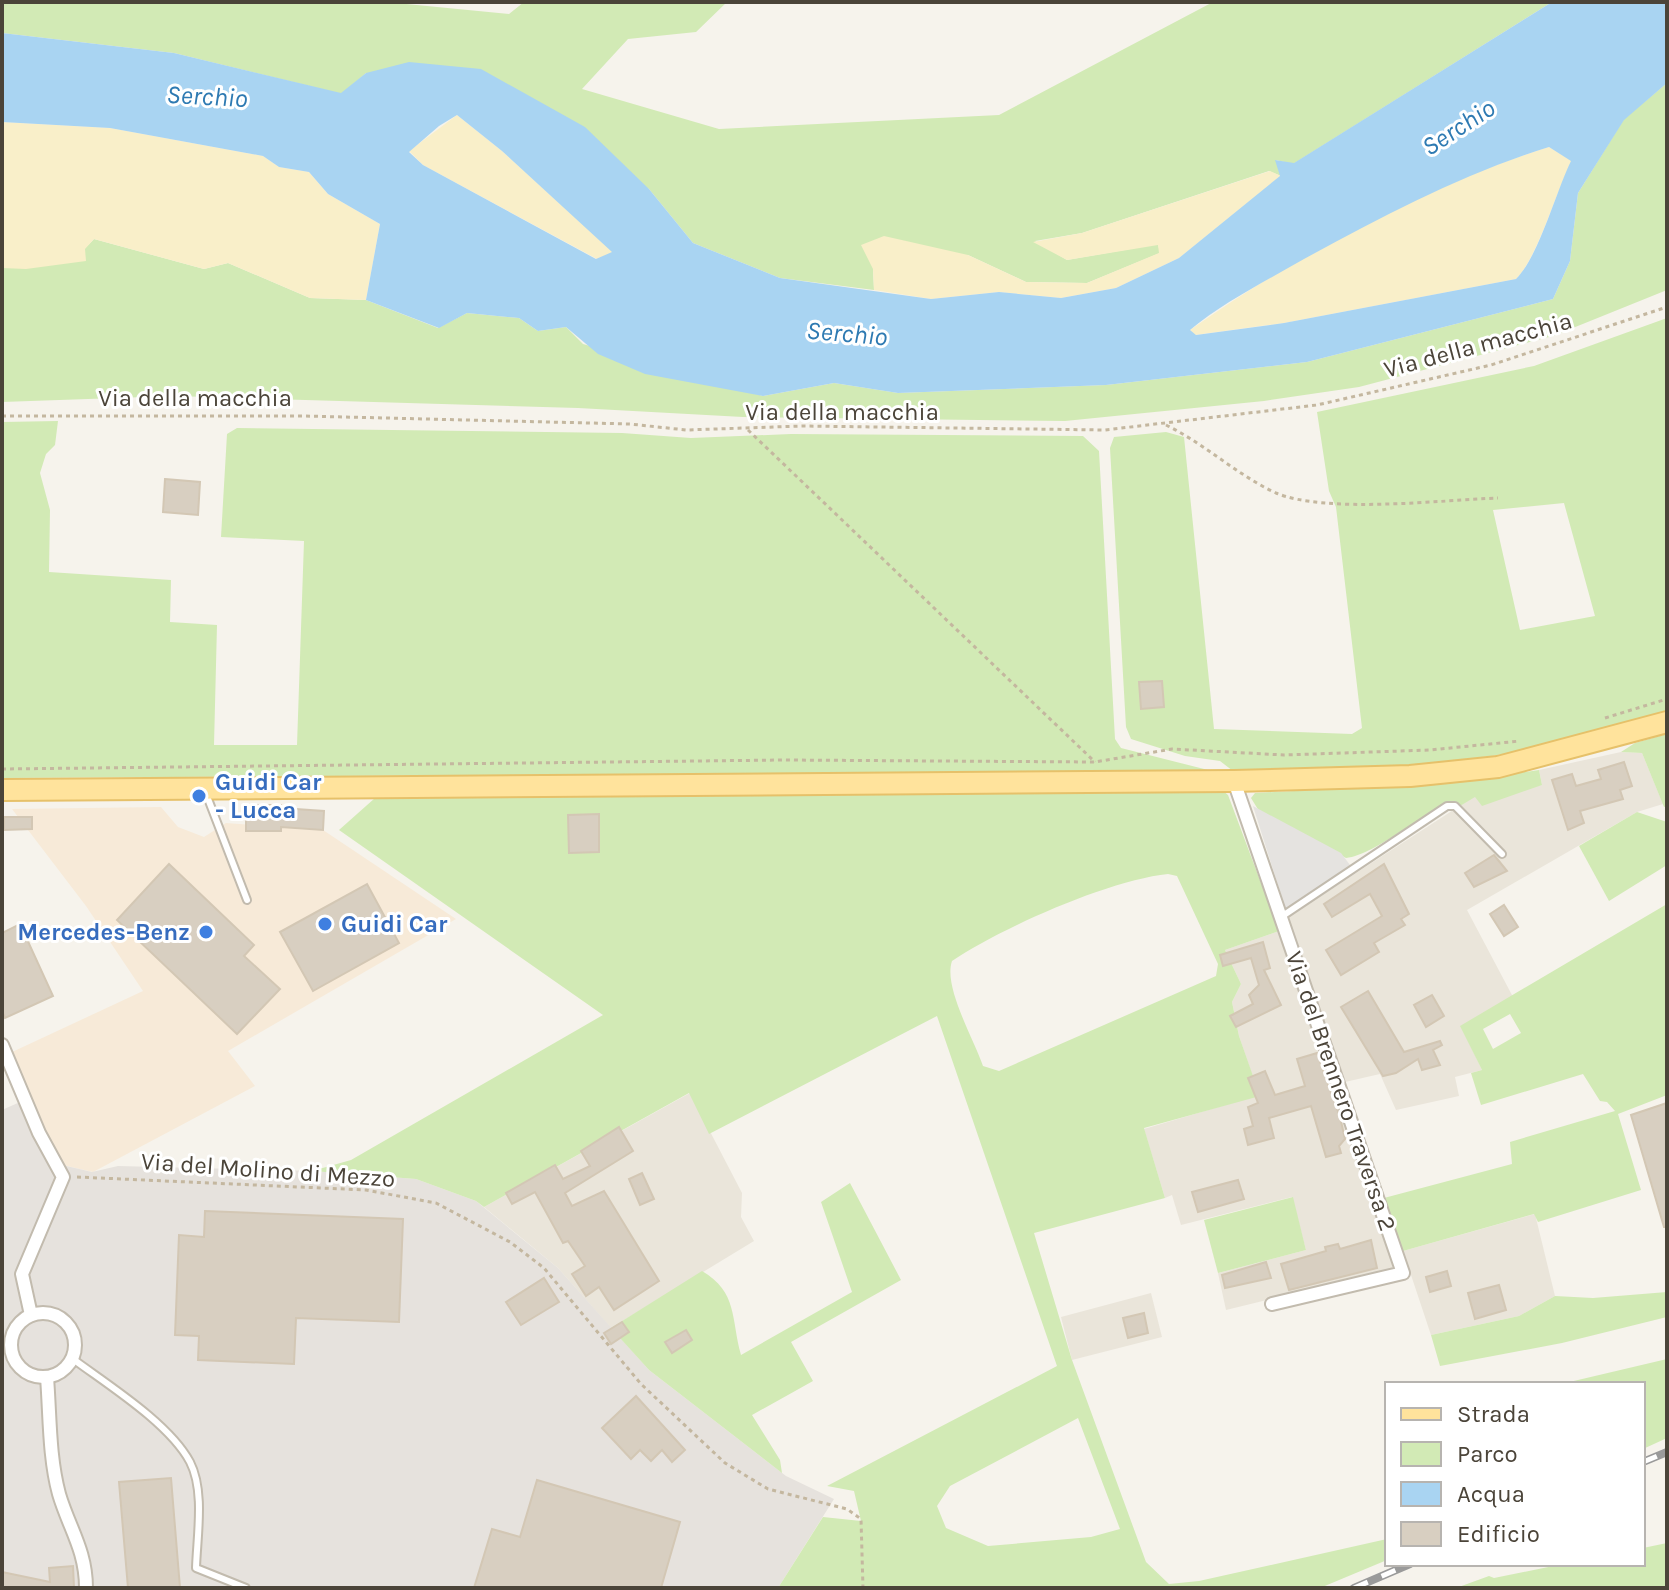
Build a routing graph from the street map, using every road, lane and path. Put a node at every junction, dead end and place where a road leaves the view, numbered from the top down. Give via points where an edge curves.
1 (1667, 307) edge
2 (2, 416) edge
3 (1166, 425) junction
4 (747, 429) junction
5 (1498, 498) dead end
6 (1667, 699) edge
7 (1601, 719) dead end
8 (1667, 722) edge
9 (1531, 740) dead end
10 (1095, 762) junction
11 (2, 769) edge
12 (1234, 781) junction
13 (204, 788) junction
14 (2, 790) edge
15 (1502, 854) dead end
16 (247, 900) dead end
17 (1281, 917) junction
18 (2, 1045) edge
19 (63, 1177) junction
20 (1272, 1304) dead end
21 (31, 1315) junction
22 (7, 1335) edge
23 (73, 1359) junction
24 (47, 1377) junction
25 (86, 1588) edge
26 (246, 1588) edge
27 (863, 1588) edge

1 - 3 path, Via della macchia via 1491,365 1304,407
2 - 4 path, Via della macchia via 304,416
3 - 4 path, Via della macchia via 1091,430
3 - 5 path via 1260,484 1294,498 1364,504
4 - 10 path
6 - 7 path
8 - 12 main road via 1498,767 1410,776
9 - 10 path via 1284,755 1172,749
10 - 11 path
12 - 13 main road
12 - 17 street, Via del Brennero Traversa 2
13 - 14 main road
13 - 16 lane
15 - 17 lane via 1455,806 1447,806
17 - 20 street, Via del Brennero Traversa 2 via 1403,1273
18 - 19 street
19 - 21 street via 22,1274
19 - 27 path, Via del Molino di Mezzo via 366,1190 436,1203 510,1242 544,1268 641,1384 725,1463 768,1489 847,1509 861,1519
21 - 22 street
21 - 23 street via 42,1312 63,1319 75,1337
22 - 24 street via 18,1366
23 - 24 street
23 - 26 lane via 146,1413 190,1462 197,1490 196,1568
24 - 25 street via 51,1447 60,1495 79,1539

